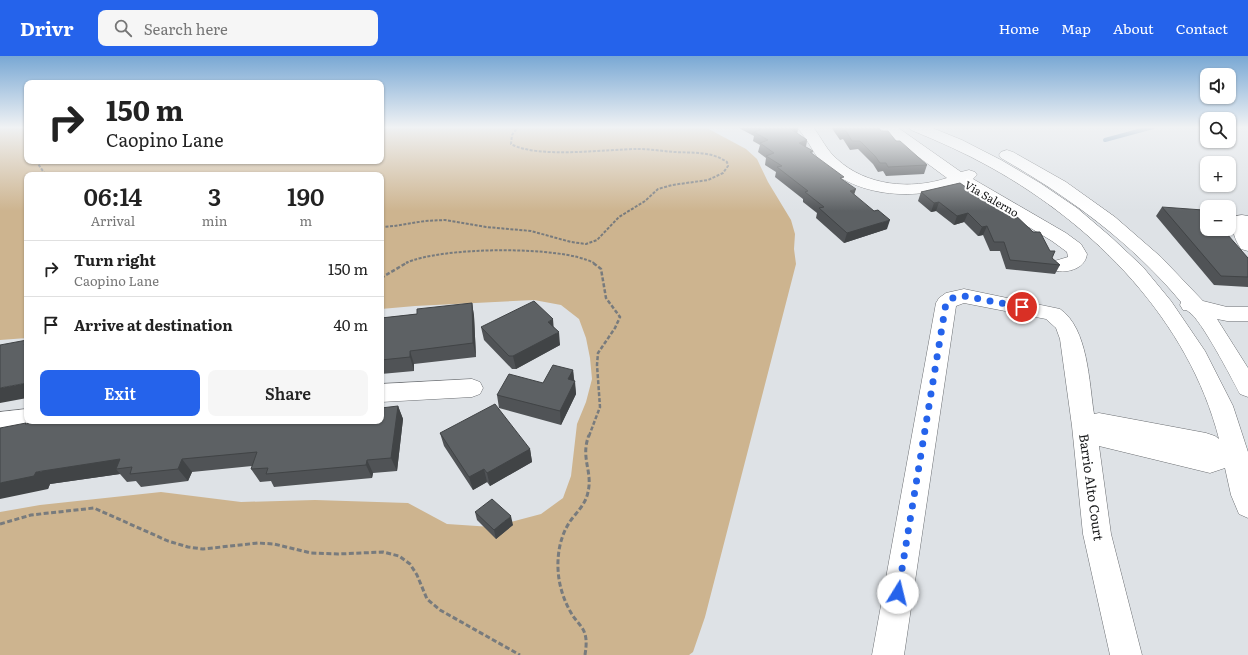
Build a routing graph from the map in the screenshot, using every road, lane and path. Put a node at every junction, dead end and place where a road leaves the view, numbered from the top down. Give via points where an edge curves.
1 (706, 155) edge
2 (825, 155) edge
3 (927, 155) edge
4 (987, 155) edge
5 (995, 155) edge
6 (1003, 160) junction
7 (960, 178) junction
8 (1242, 220) dead end
9 (384, 227) edge
10 (1248, 245) edge
11 (1058, 266) edge
12 (384, 276) edge
13 (1248, 299) edge
14 (1162, 304) junction
15 (1196, 306) junction
16 (1248, 314) edge
17 (472, 388) dead end
18 (1248, 388) edge
19 (384, 393) edge
20 (24, 418) edge
21 (0, 421) edge
22 (1087, 427) junction
23 (1236, 460) edge
24 (1248, 506) edge
25 (0, 524) edge
26 (520, 655) edge
27 (585, 655) edge
28 (888, 655) edge
29 (1126, 655) edge

1 - 9 path via 720,158 727,162 728,166 723,172 709,179 660,188 645,201 629,209 595,241 588,243 578,244 528,230 479,226 454,220 432,220
2 - 7 street via 834,166 852,177 893,188 919,189 942,185
3 - 7 street, Via Salerno
4 - 6 street
5 - 6 street
6 - 7 street
6 - 14 street via 1114,250
6 - 15 street via 1036,170 1077,196 1155,261
7 - 11 street, Via Salerno via 1070,244 1078,254 1077,260
8 - 10 street via 1242,231
12 - 27 path via 414,260 492,251 573,256 589,260 599,266 604,273 605,297 620,317 597,358 600,401 597,418 586,442 584,454 589,474 588,496 563,534 558,561 559,579 568,609 587,637
13 - 15 street via 1214,298
14 - 15 street
14 - 23 street via 1205,369 1226,418
15 - 16 street via 1227,314
15 - 18 street via 1224,345
17 - 19 street
20 - 21 street
22 - 23 street via 1107,439 1210,463
22 - 28 street, Barrio Alto Court via 1070,339 1060,319 1053,314 1037,310 964,296 953,298 946,303
22 - 29 street, Barrio Alto Court via 1097,534
23 - 24 street
25 - 26 path via 30,515 94,508 168,541 188,547 209,549 274,544 311,553 383,552 399,556 410,564 427,599 440,610

